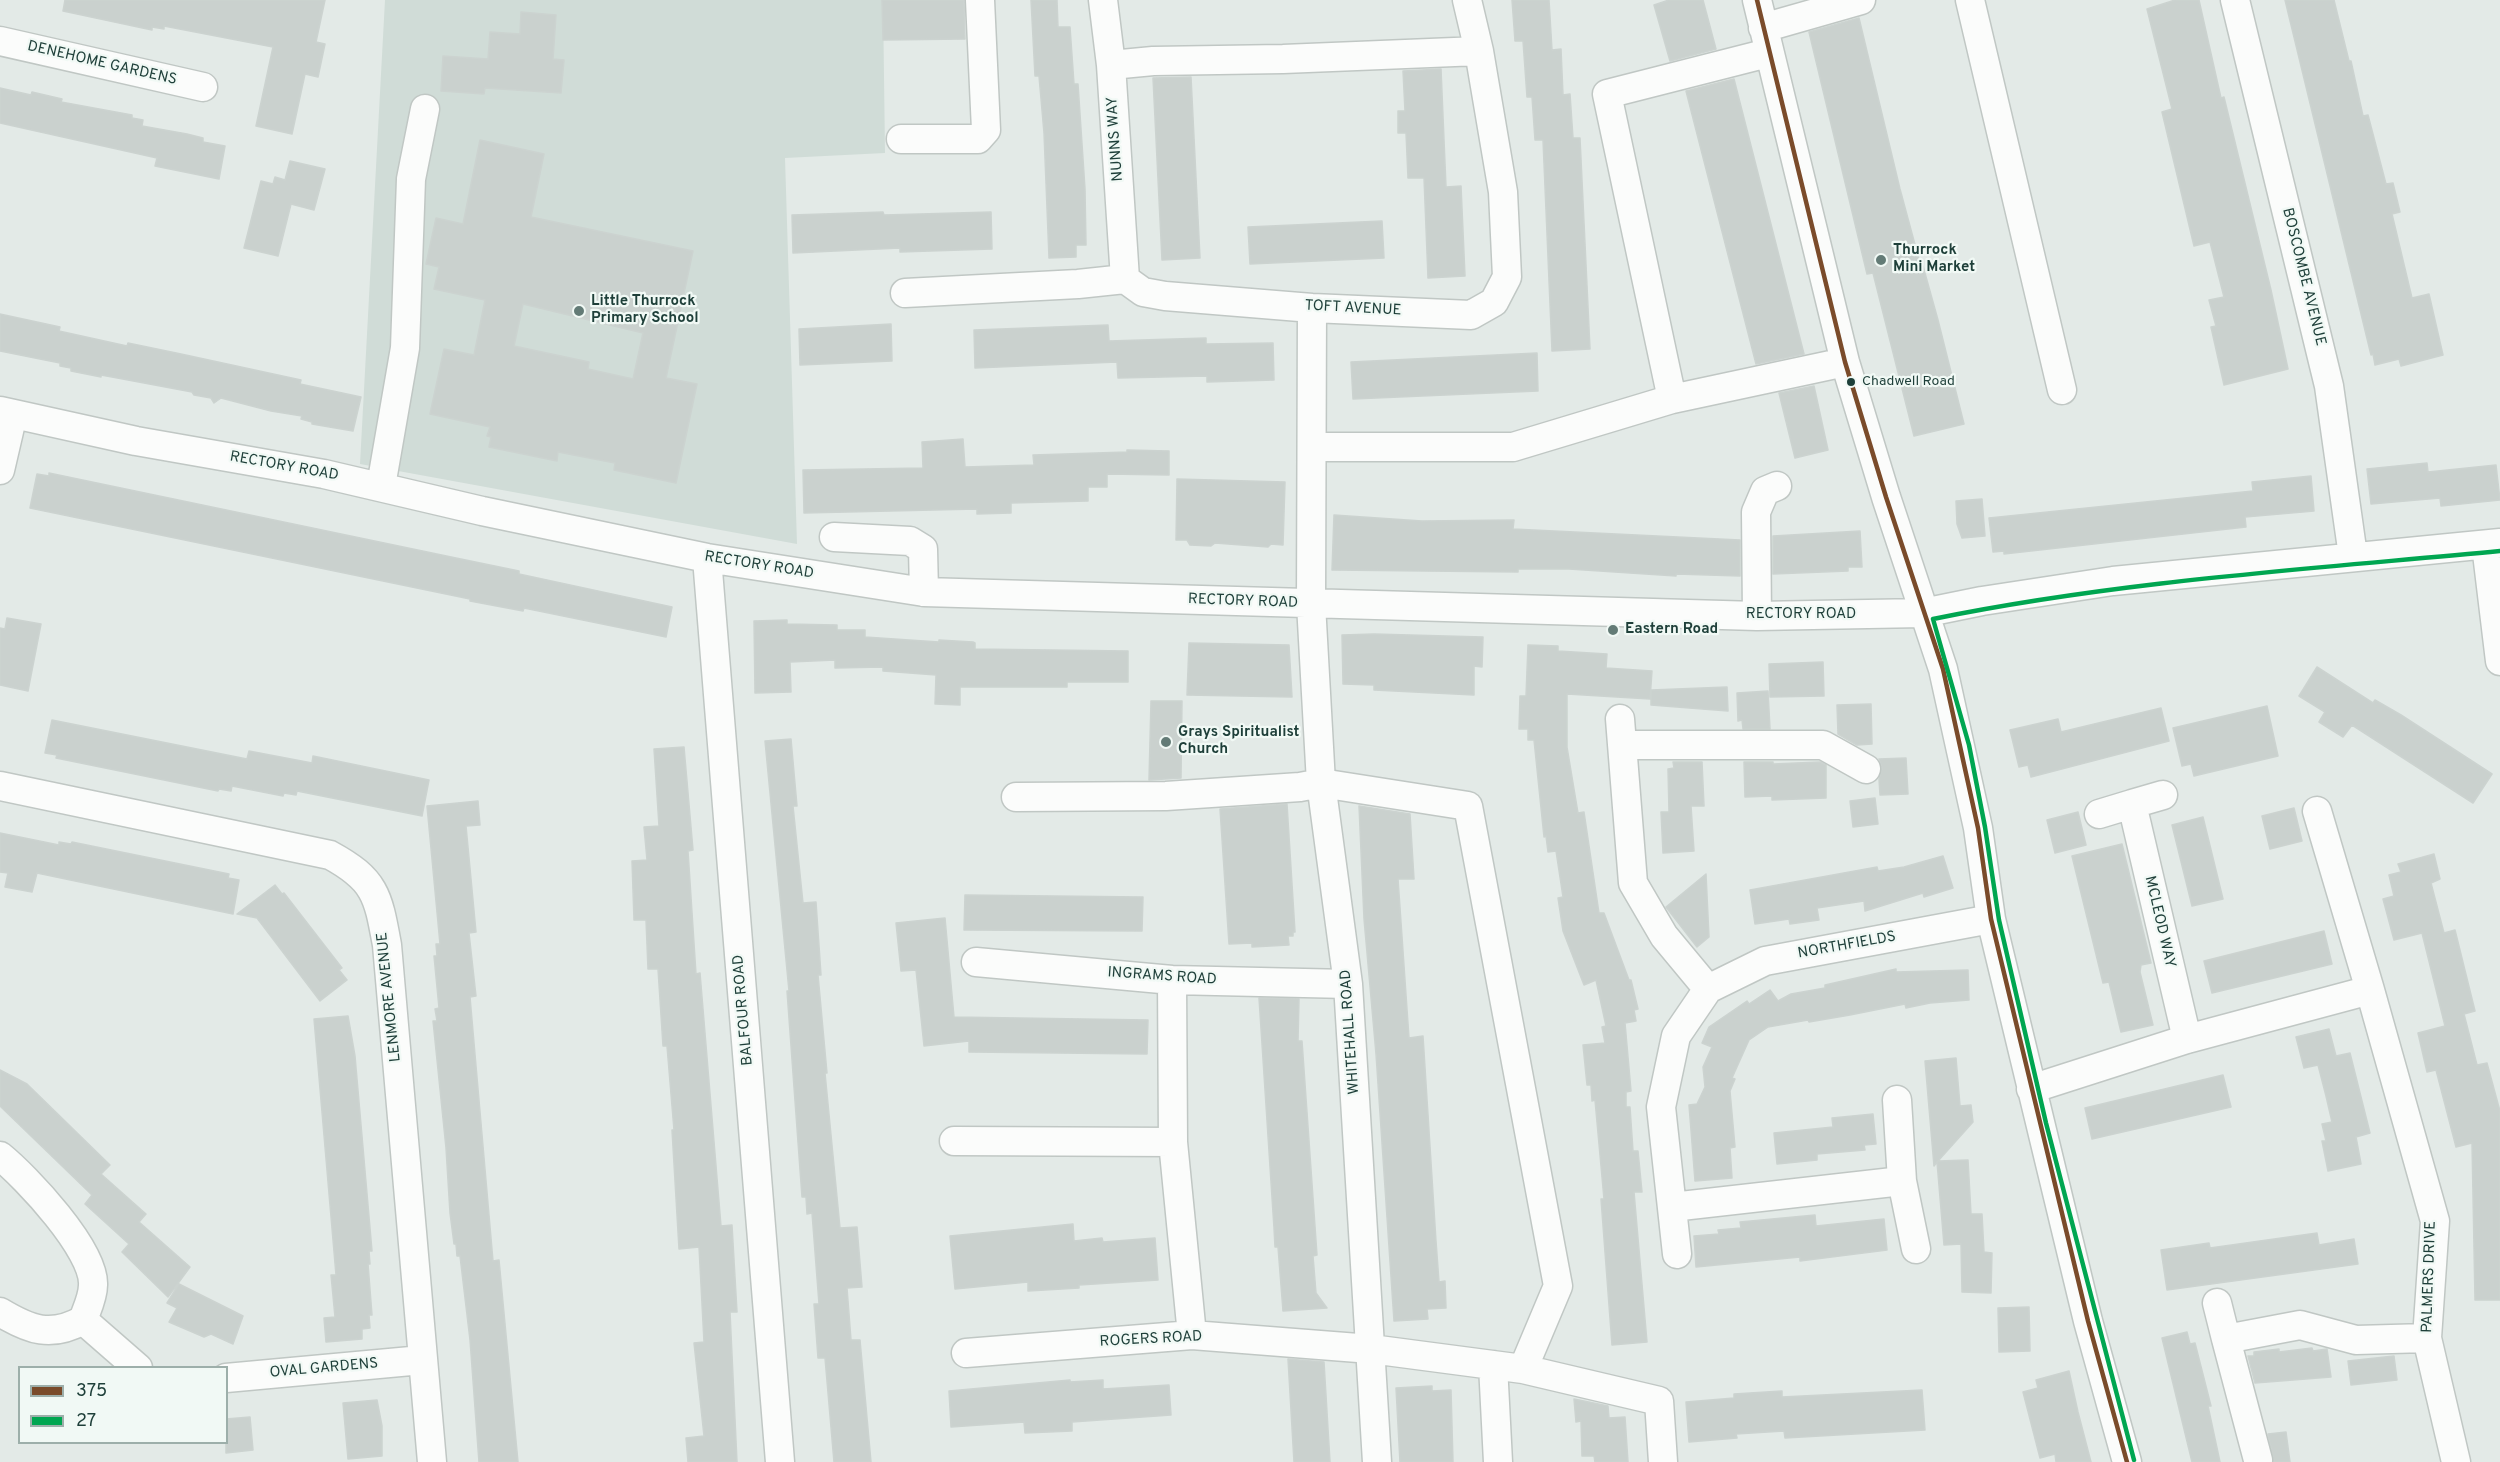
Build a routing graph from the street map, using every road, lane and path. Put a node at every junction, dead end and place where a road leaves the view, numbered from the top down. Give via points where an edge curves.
1 (980, 0) edge
2 (1103, 0) edge
3 (1467, 0) edge
4 (1757, 0) edge
5 (1861, 0) edge
6 (1970, 0) edge
7 (2235, 0) edge
8 (1766, 40) junction
9 (0, 41) edge
10 (1479, 51) junction
11 (1111, 65) junction
12 (203, 87) dead end
13 (425, 109) dead end
14 (901, 139) dead end
15 (1125, 279) junction
16 (905, 293) dead end
17 (1312, 308) junction
18 (1845, 362) junction
19 (2062, 390) dead end
20 (1672, 399) junction
21 (6, 412) edge
22 (1312, 447) junction
23 (0, 471) edge
24 (381, 486) junction
25 (1777, 486) dead end
26 (834, 537) dead end
27 (2493, 544) edge
28 (2353, 556) junction
29 (708, 558) junction
30 (924, 592) junction
31 (1311, 604) junction
32 (1923, 613) junction
33 (1757, 616) junction
34 (2500, 661) edge
35 (1866, 769) dead end
36 (1321, 783) junction
37 (0, 786) edge
38 (2163, 795) dead end
39 (1016, 797) dead end
40 (2132, 804) junction
41 (2317, 811) dead end
42 (2099, 814) dead end
43 (1991, 919) junction
44 (976, 962) dead end
45 (1172, 980) junction
46 (1348, 984) junction
47 (1708, 990) junction
48 (2370, 990) junction
49 (2187, 1039) junction
50 (2031, 1089) junction
51 (1897, 1100) dead end
52 (954, 1141) dead end
53 (1173, 1142) junction
54 (0, 1156) edge
55 (1902, 1181) junction
56 (1672, 1207) junction
57 (1916, 1249) dead end
58 (1677, 1254) dead end
59 (2217, 1303) dead end
60 (0, 1311) edge
61 (83, 1320) junction
62 (1192, 1335) junction
63 (2427, 1338) junction
64 (2226, 1339) junction
65 (1371, 1349) junction
66 (966, 1353) dead end
67 (422, 1360) junction
68 (1493, 1365) junction
69 (136, 1366) edge
70 (1523, 1369) junction
71 (228, 1378) edge
72 (2258, 1460) dead end
73 (432, 1462) edge
74 (780, 1462) edge
75 (1377, 1462) edge
76 (1498, 1462) edge
77 (1663, 1462) edge
78 (2127, 1462) edge
79 (2456, 1462) edge

1 - 14 street via 986,130 978,139
2 - 11 street, NUNNS WAY
3 - 10 street, TOFT AVENUE
4 - 8 street
5 - 8 street
6 - 19 street
7 - 28 street, BOSCOMBE AVENUE via 2329,386
8 - 18 street
8 - 20 street via 1607,94
9 - 12 street, DENEHOME GARDENS
10 - 11 street
10 - 17 street, TOFT AVENUE via 1503,192 1507,277 1494,302 1471,315
11 - 15 street, NUNNS WAY
13 - 24 street via 411,179 405,348
15 - 16 street
15 - 17 street, TOFT AVENUE via 1143,292 1165,296
17 - 22 street
18 - 20 street
18 - 32 street
20 - 22 street via 1513,447
21 - 23 street
21 - 24 street, RECTORY ROAD via 136,441
22 - 31 street
24 - 29 street, RECTORY ROAD
25 - 33 street via 1765,491 1756,512
26 - 30 street via 917,544 923,549
27 - 28 street, RECTORY ROAD
27 - 34 street
28 - 32 street, RECTORY ROAD via 2113,581
29 - 30 street, RECTORY ROAD
29 - 74 street, BALFOUR ROAD
30 - 31 street, RECTORY ROAD
31 - 33 street, RECTORY ROAD
31 - 36 street, WHITEHALL ROAD
32 - 33 street, RECTORY ROAD
32 - 43 street via 1943,669 1978,828
35 - 47 street via 1823,745 1621,732 1633,883 1664,936
36 - 39 street via 1166,796
36 - 46 street, WHITEHALL ROAD
36 - 70 street via 1468,806 1558,1286
37 - 67 street, LENMORE AVENUE via 330,855 351,866 371,886 387,945
38 - 40 street
40 - 42 street
40 - 49 street, MCLEOD WAY
41 - 48 street, PALMERS DRIVE
43 - 47 street, NORTHFIELDS via 1765,961
43 - 50 street
44 - 45 street, INGRAMS ROAD
45 - 46 street, INGRAMS ROAD
45 - 53 street
46 - 65 street, WHITEHALL ROAD
47 - 56 street, NORTHFIELDS via 1676,1036 1661,1107
48 - 49 street
48 - 63 street, PALMERS DRIVE via 2435,1221
49 - 50 street
50 - 78 street
51 - 55 street
52 - 53 street
53 - 62 street
54 - 61 street via 24,1177 85,1254 94,1283
55 - 56 street
55 - 57 street
56 - 58 street, NORTHFIELDS
59 - 64 street
60 - 61 street via 47,1332 68,1329
61 - 69 street
62 - 65 street, ROGERS ROAD
62 - 66 street, ROGERS ROAD
63 - 64 street via 2356,1341 2300,1325
63 - 79 street, PALMERS DRIVE
64 - 72 street
65 - 68 street, ROGERS ROAD
65 - 75 street, WHITEHALL ROAD
67 - 71 street, OVAL GARDENS
67 - 73 street, LENMORE AVENUE
68 - 70 street, ROGERS ROAD
68 - 76 street
70 - 77 street, ROGERS ROAD via 1659,1401

